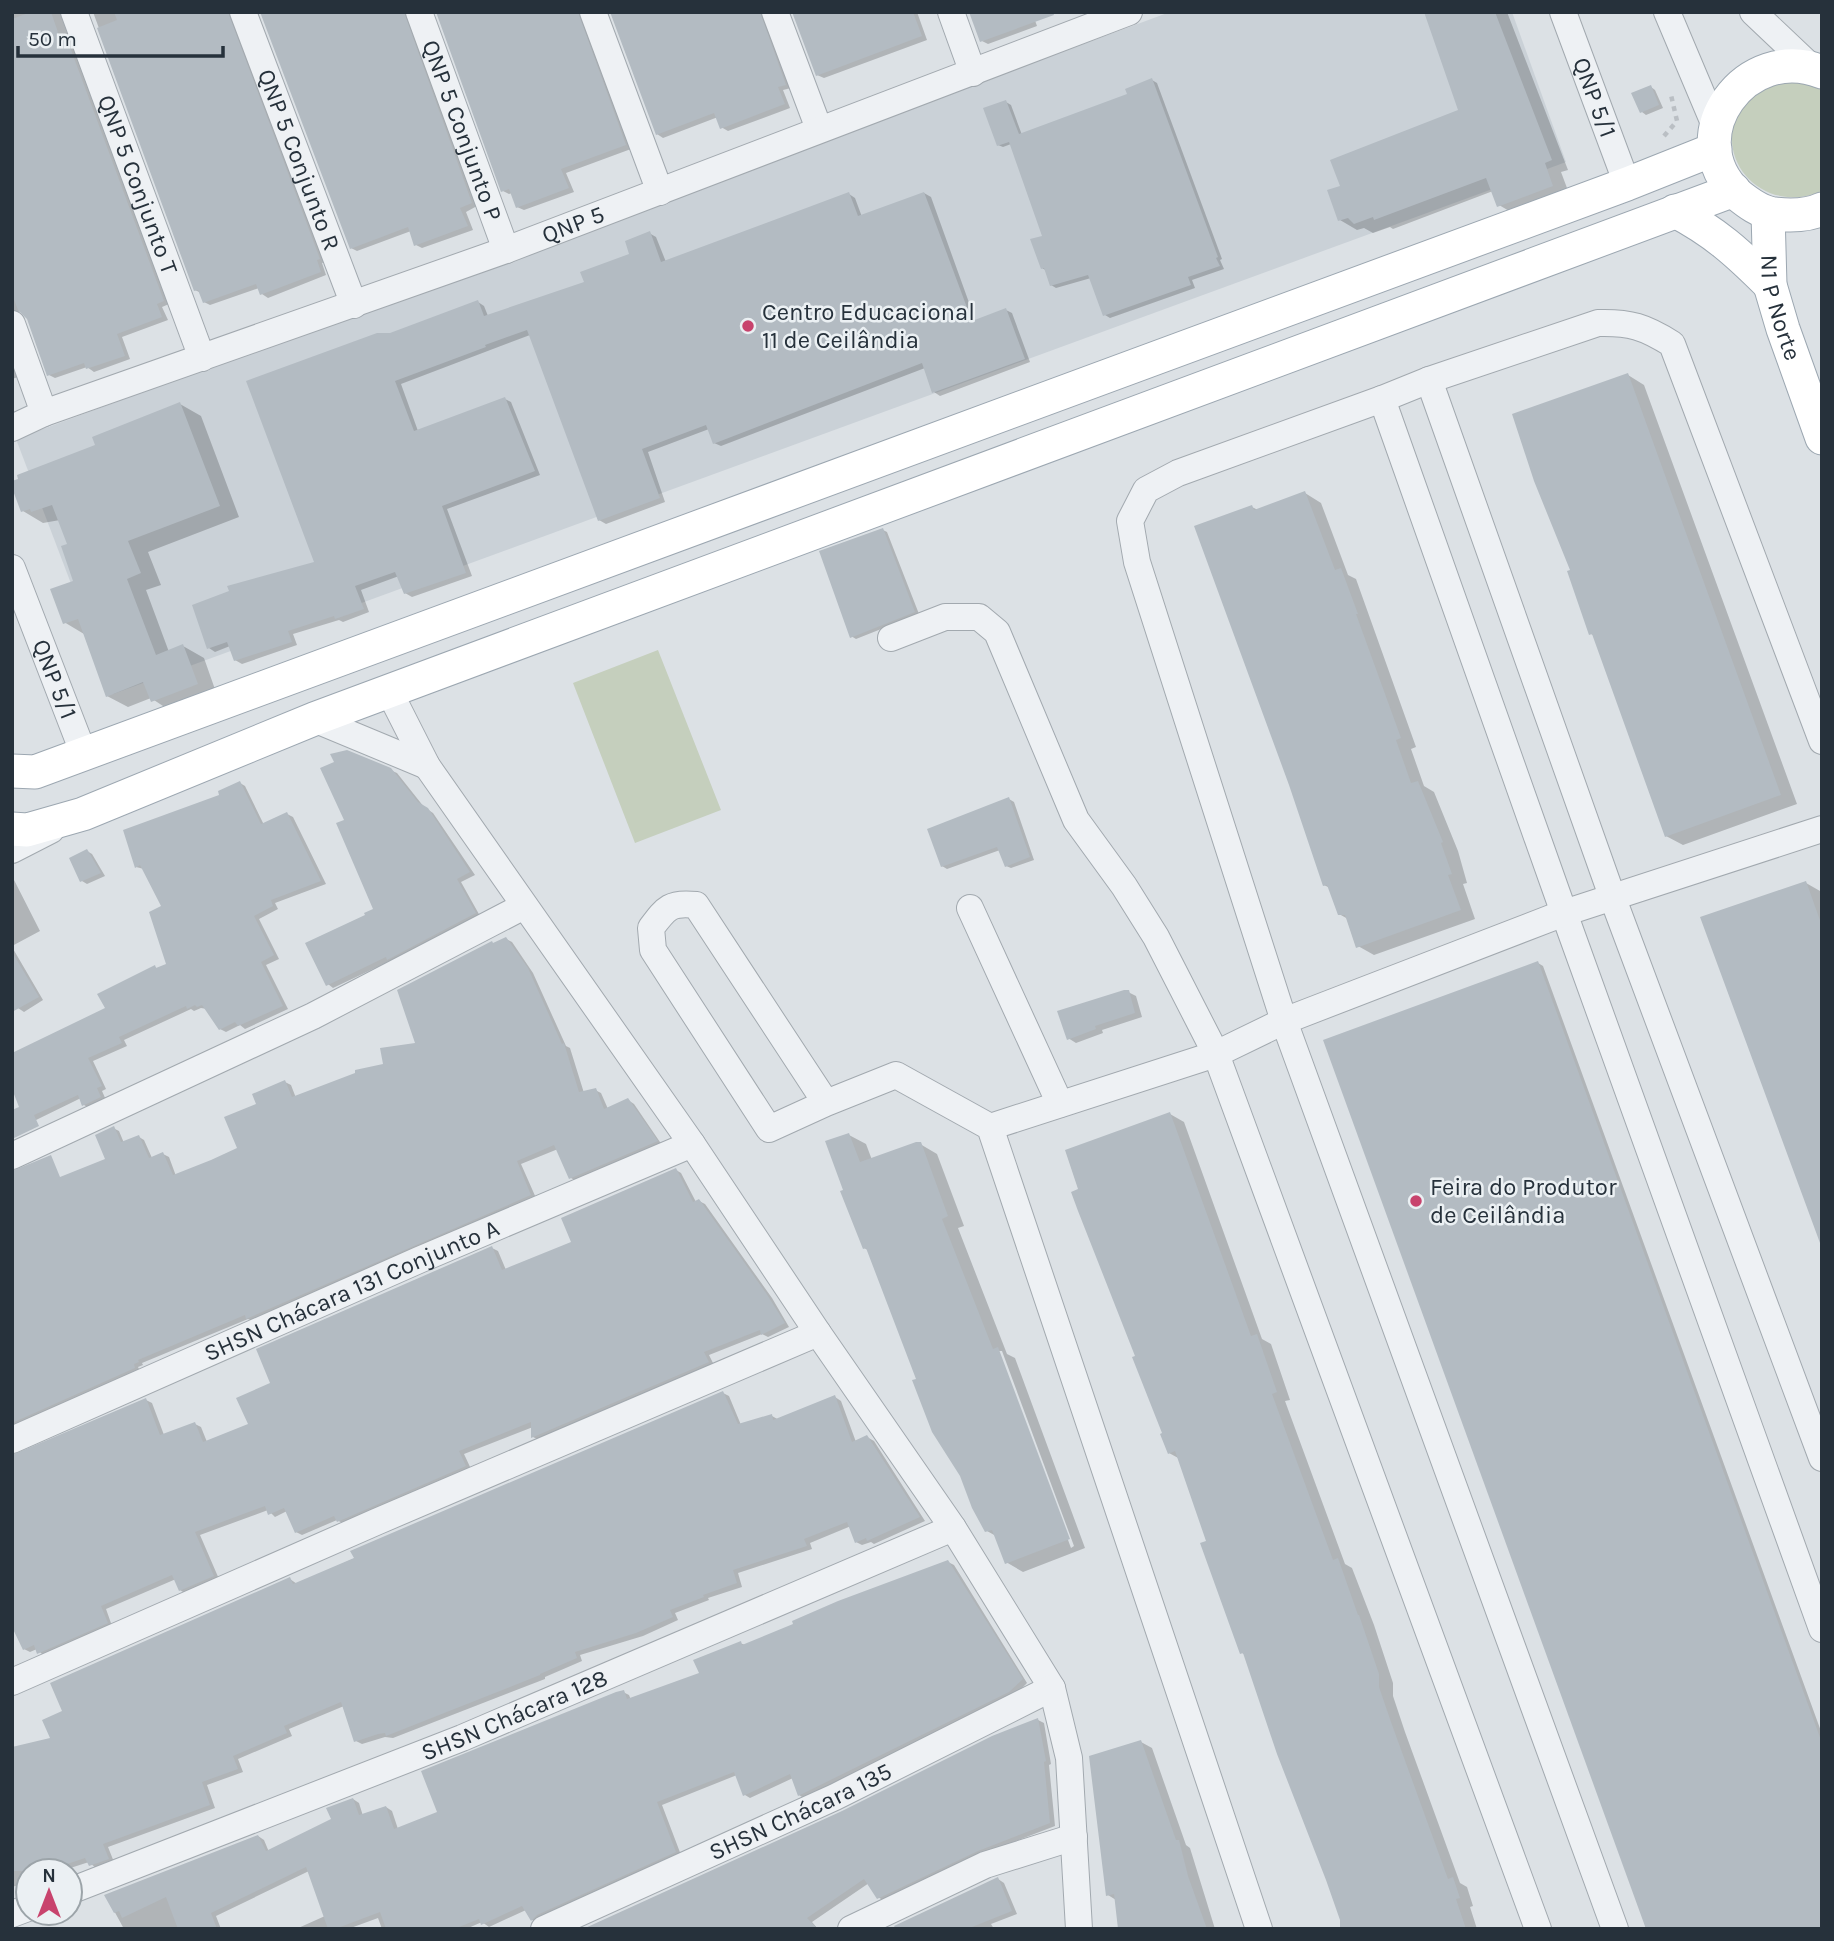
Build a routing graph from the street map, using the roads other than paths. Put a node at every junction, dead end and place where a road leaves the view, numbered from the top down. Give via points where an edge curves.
1 (74, 12) edge
2 (243, 12) edge
3 (419, 12) edge
4 (593, 12) edge
5 (775, 12) edge
6 (951, 12) edge
7 (1563, 12) edge
8 (1667, 12) edge
9 (1753, 12) edge
10 (1125, 13) edge
11 (1816, 69) edge
12 (973, 73) junction
13 (819, 129) junction
14 (1716, 139) junction
15 (1628, 184) junction
16 (1734, 190) junction
17 (660, 192) junction
18 (1822, 209) edge
19 (1675, 211) junction
20 (1768, 213) junction
21 (506, 250) junction
22 (1770, 285) junction
23 (354, 305) junction
24 (12, 324) edge
25 (202, 358) junction
26 (1429, 380) junction
27 (1382, 399) junction
28 (44, 413) junction
29 (12, 428) edge
30 (1822, 438) edge
31 (12, 568) edge
32 (891, 639) dead end
33 (389, 691) junction
34 (314, 719) junction
35 (1822, 741) edge
36 (83, 752) junction
37 (427, 766) junction
38 (12, 771) edge
39 (82, 814) junction
40 (12, 829) edge
41 (1822, 829) edge
42 (12, 850) edge
43 (1612, 896) junction
44 (524, 906) junction
45 (970, 908) dead end
46 (1564, 913) junction
47 (1284, 1021) junction
48 (1216, 1054) junction
49 (826, 1103) junction
50 (1060, 1104) junction
51 (990, 1127) junction
52 (692, 1144) junction
53 (12, 1156) edge
54 (818, 1333) junction
55 (12, 1440) edge
56 (1822, 1458) edge
57 (953, 1528) junction
58 (1822, 1629) edge
59 (12, 1682) edge
60 (1052, 1688) junction
61 (1074, 1837) junction
62 (84, 1886) edge
63 (544, 1929) edge
64 (851, 1929) edge
65 (1079, 1929) edge
66 (1259, 1929) edge
67 (1538, 1929) edge
68 (1615, 1929) edge

1 - 25 street, QNP 5 Conjunto T
2 - 23 street, QNP 5 Conjunto R
3 - 21 street, QNP 5 Conjunto P
4 - 17 street
5 - 13 street
6 - 12 street
7 - 15 street, QNP 5/1
8 - 14 street
9 - 11 street
10 - 12 street, QNP 5
11 - 14 main road via 1785,65 1760,71 1724,104
12 - 13 street, QNP 5
13 - 17 street, QNP 5
14 - 15 main road
14 - 16 main road via 1718,164
15 - 36 main road
16 - 19 main road
16 - 20 main road
17 - 21 street, QNP 5
18 - 20 main road via 1793,216
19 - 22 main road via 1708,228
19 - 33 main road
20 - 22 main road, N1 P Norte
21 - 23 street, QNP 5
22 - 30 main road, N1 P Norte
23 - 25 street, QNP 5
24 - 28 street
25 - 28 street, QNP 5
26 - 27 street
26 - 35 street via 1598,323 1623,322 1672,344
26 - 43 street
27 - 46 street
27 - 47 street via 1178,473 1146,490 1130,520 1137,562
28 - 29 street, QNP 5
31 - 36 street, QNP 5/1
32 - 48 street via 945,617 979,617 997,632 1076,820 1156,937
33 - 34 main road
33 - 37 street
34 - 37 street
34 - 39 main road
36 - 38 main road via 35,772
37 - 44 street
39 - 40 main road via 27,830
39 - 42 street
41 - 43 street
43 - 46 street
43 - 56 street
44 - 52 street
44 - 53 street via 313,1016
45 - 50 street
46 - 47 street
46 - 58 street
47 - 48 street
47 - 68 street
48 - 50 street
48 - 67 street
49 - 49 street via 696,905 680,903 665,909 651,928 653,950 769,1129
49 - 51 street via 896,1076
50 - 51 street
51 - 66 street
52 - 54 street
52 - 55 street, SHSN Chácara 131 Conjunto A
54 - 57 street
54 - 59 street
57 - 60 street
57 - 62 street, SHSN Chácara 128 via 462,1738
60 - 61 street via 1069,1758
60 - 63 street, SHSN Chácara 135 via 835,1797
61 - 64 street via 985,1865
61 - 65 street

